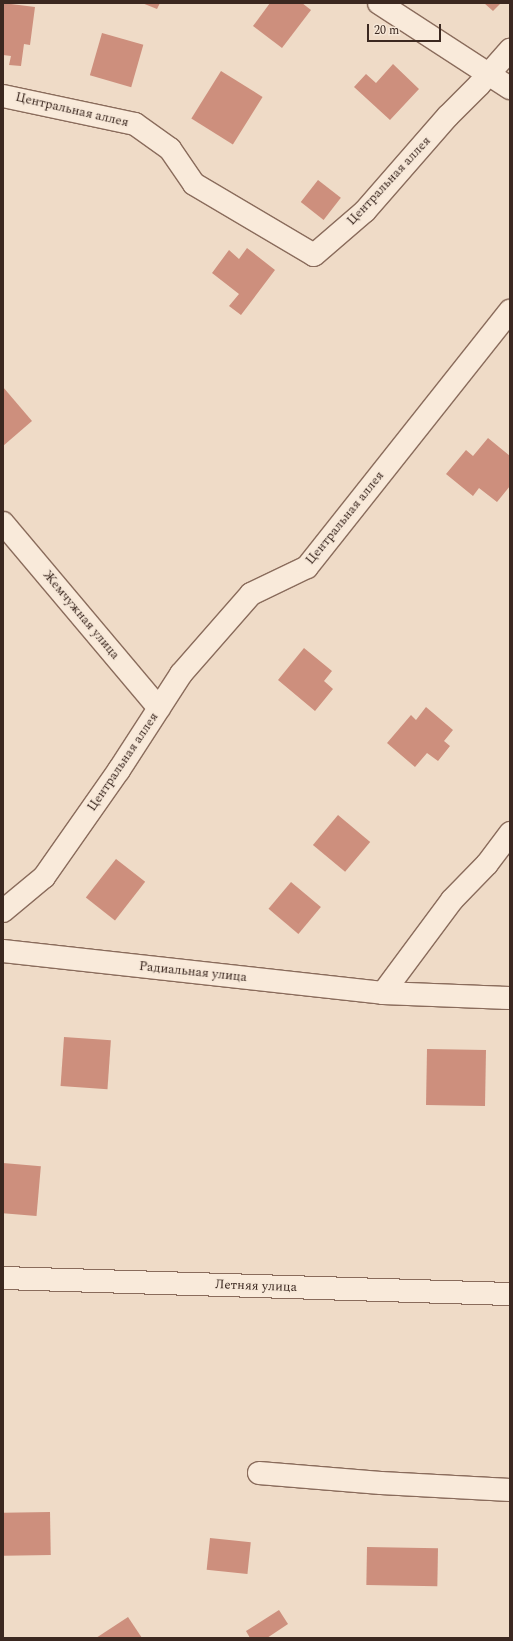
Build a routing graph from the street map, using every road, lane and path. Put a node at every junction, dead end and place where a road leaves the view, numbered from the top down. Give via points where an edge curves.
1 (379, 3) edge
2 (510, 50) edge
3 (488, 75) junction
4 (510, 88) edge
5 (3, 96) edge
6 (510, 311) edge
7 (3, 523) edge
8 (159, 708) junction
9 (510, 833) edge
10 (3, 911) edge
11 (3, 951) edge
12 (383, 993) junction
13 (510, 998) edge
14 (3, 1278) edge
15 (510, 1294) edge
16 (259, 1473) dead end
17 (510, 1490) edge

1 - 3 street
2 - 3 street, Центральная аллея
3 - 4 street
3 - 5 street, Центральная аллея via 448,116 365,211 314,255 194,184 170,149 135,124
6 - 8 street, Центральная аллея via 307,567 251,594 181,674
7 - 8 street, Жемчужная улица
8 - 10 street, Центральная аллея via 44,877
9 - 12 street via 487,864 452,900
11 - 12 street, Радиальная улица
12 - 13 street, Радиальная улица
14 - 15 street, Летняя улица
16 - 17 street

